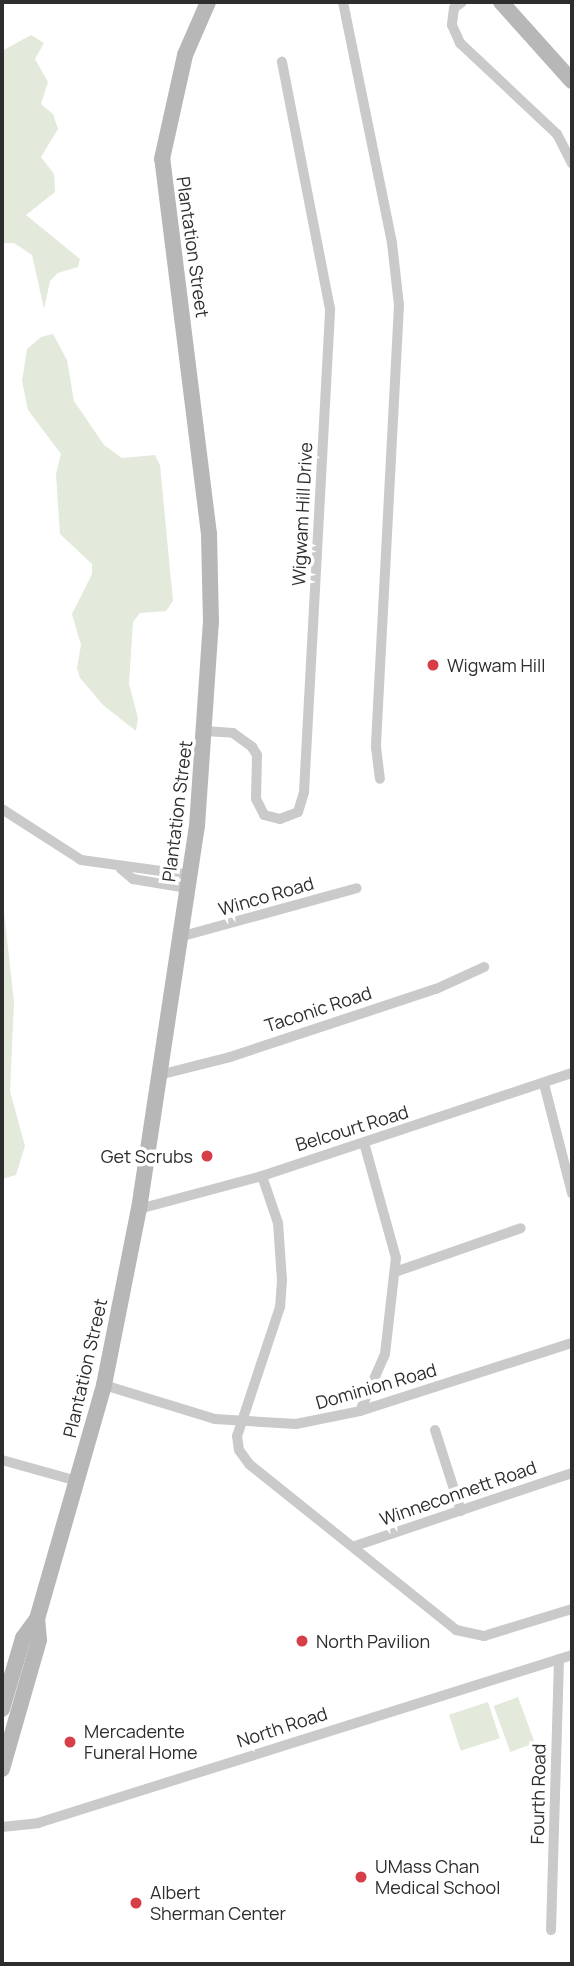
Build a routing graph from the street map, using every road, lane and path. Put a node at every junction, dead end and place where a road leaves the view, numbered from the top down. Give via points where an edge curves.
1 (208, 2) edge
2 (342, 2) edge
3 (462, 2) edge
4 (501, 2) edge
5 (282, 62) dead end
6 (572, 81) edge
7 (572, 163) edge
8 (206, 732) junction
9 (380, 779) dead end
10 (2, 808) edge
11 (189, 881) junction
12 (357, 888) dead end
13 (183, 936) junction
14 (484, 967) dead end
15 (572, 1073) edge
16 (159, 1075) junction
17 (544, 1084) junction
18 (364, 1143) junction
19 (262, 1176) junction
20 (572, 1193) edge
21 (139, 1209) junction
22 (521, 1228) dead end
23 (395, 1272) junction
24 (572, 1343) edge
25 (104, 1385) junction
26 (360, 1411) junction
27 (241, 1423) junction
28 (435, 1430) dead end
29 (2, 1460) edge
30 (572, 1474) edge
31 (77, 1481) junction
32 (461, 1511) junction
33 (355, 1546) junction
34 (572, 1609) edge
35 (37, 1619) junction
36 (572, 1655) edge
37 (559, 1658) junction
38 (2, 1709) edge
39 (2, 1769) edge
40 (2, 1828) edge
41 (551, 1930) dead end

1 - 8 main road, Plantation Street via 185,55 163,159 209,534
2 - 9 street via 392,243 399,305 376,747
3 - 7 street via 454,8 452,25 464,48 557,134
4 - 6 main road
5 - 8 street, Wigwam Hill Drive via 330,309 304,792 298,812 280,819 264,815 256,799 257,755 252,747 233,733
8 - 11 main road, Plantation Street
10 - 11 street via 71,856
11 - 13 main road, Plantation Street
12 - 13 street, Winco Road
13 - 16 main road, Plantation Street
14 - 16 street, Taconic Road via 436,989 230,1057
15 - 17 street, Belcourt Road
16 - 21 main road, Plantation Street
17 - 18 street, Belcourt Road
17 - 20 street
18 - 19 street, Belcourt Road
18 - 23 street via 394,1243
19 - 21 street, Belcourt Road
19 - 27 street via 278,1223 280,1307
21 - 25 main road, Plantation Street
22 - 23 street
23 - 26 street via 385,1354
24 - 26 street, Dominion Road
25 - 27 street, Dominion Road
25 - 31 main road, Plantation Street
26 - 27 street, Dominion Road via 296,1424
27 - 33 street via 239,1450 249,1464
28 - 32 street
29 - 31 street
30 - 32 street, Winneconnett Road
31 - 35 main road, Plantation Street
32 - 33 street, Winneconnett Road
33 - 34 street via 456,1630 496,1633
35 - 38 main road, Plantation Street via 23,1638
35 - 39 main road, Plantation Street via 39,1640
36 - 37 street, North Road
37 - 40 street, North Road via 38,1823
37 - 41 street, Fourth Road

